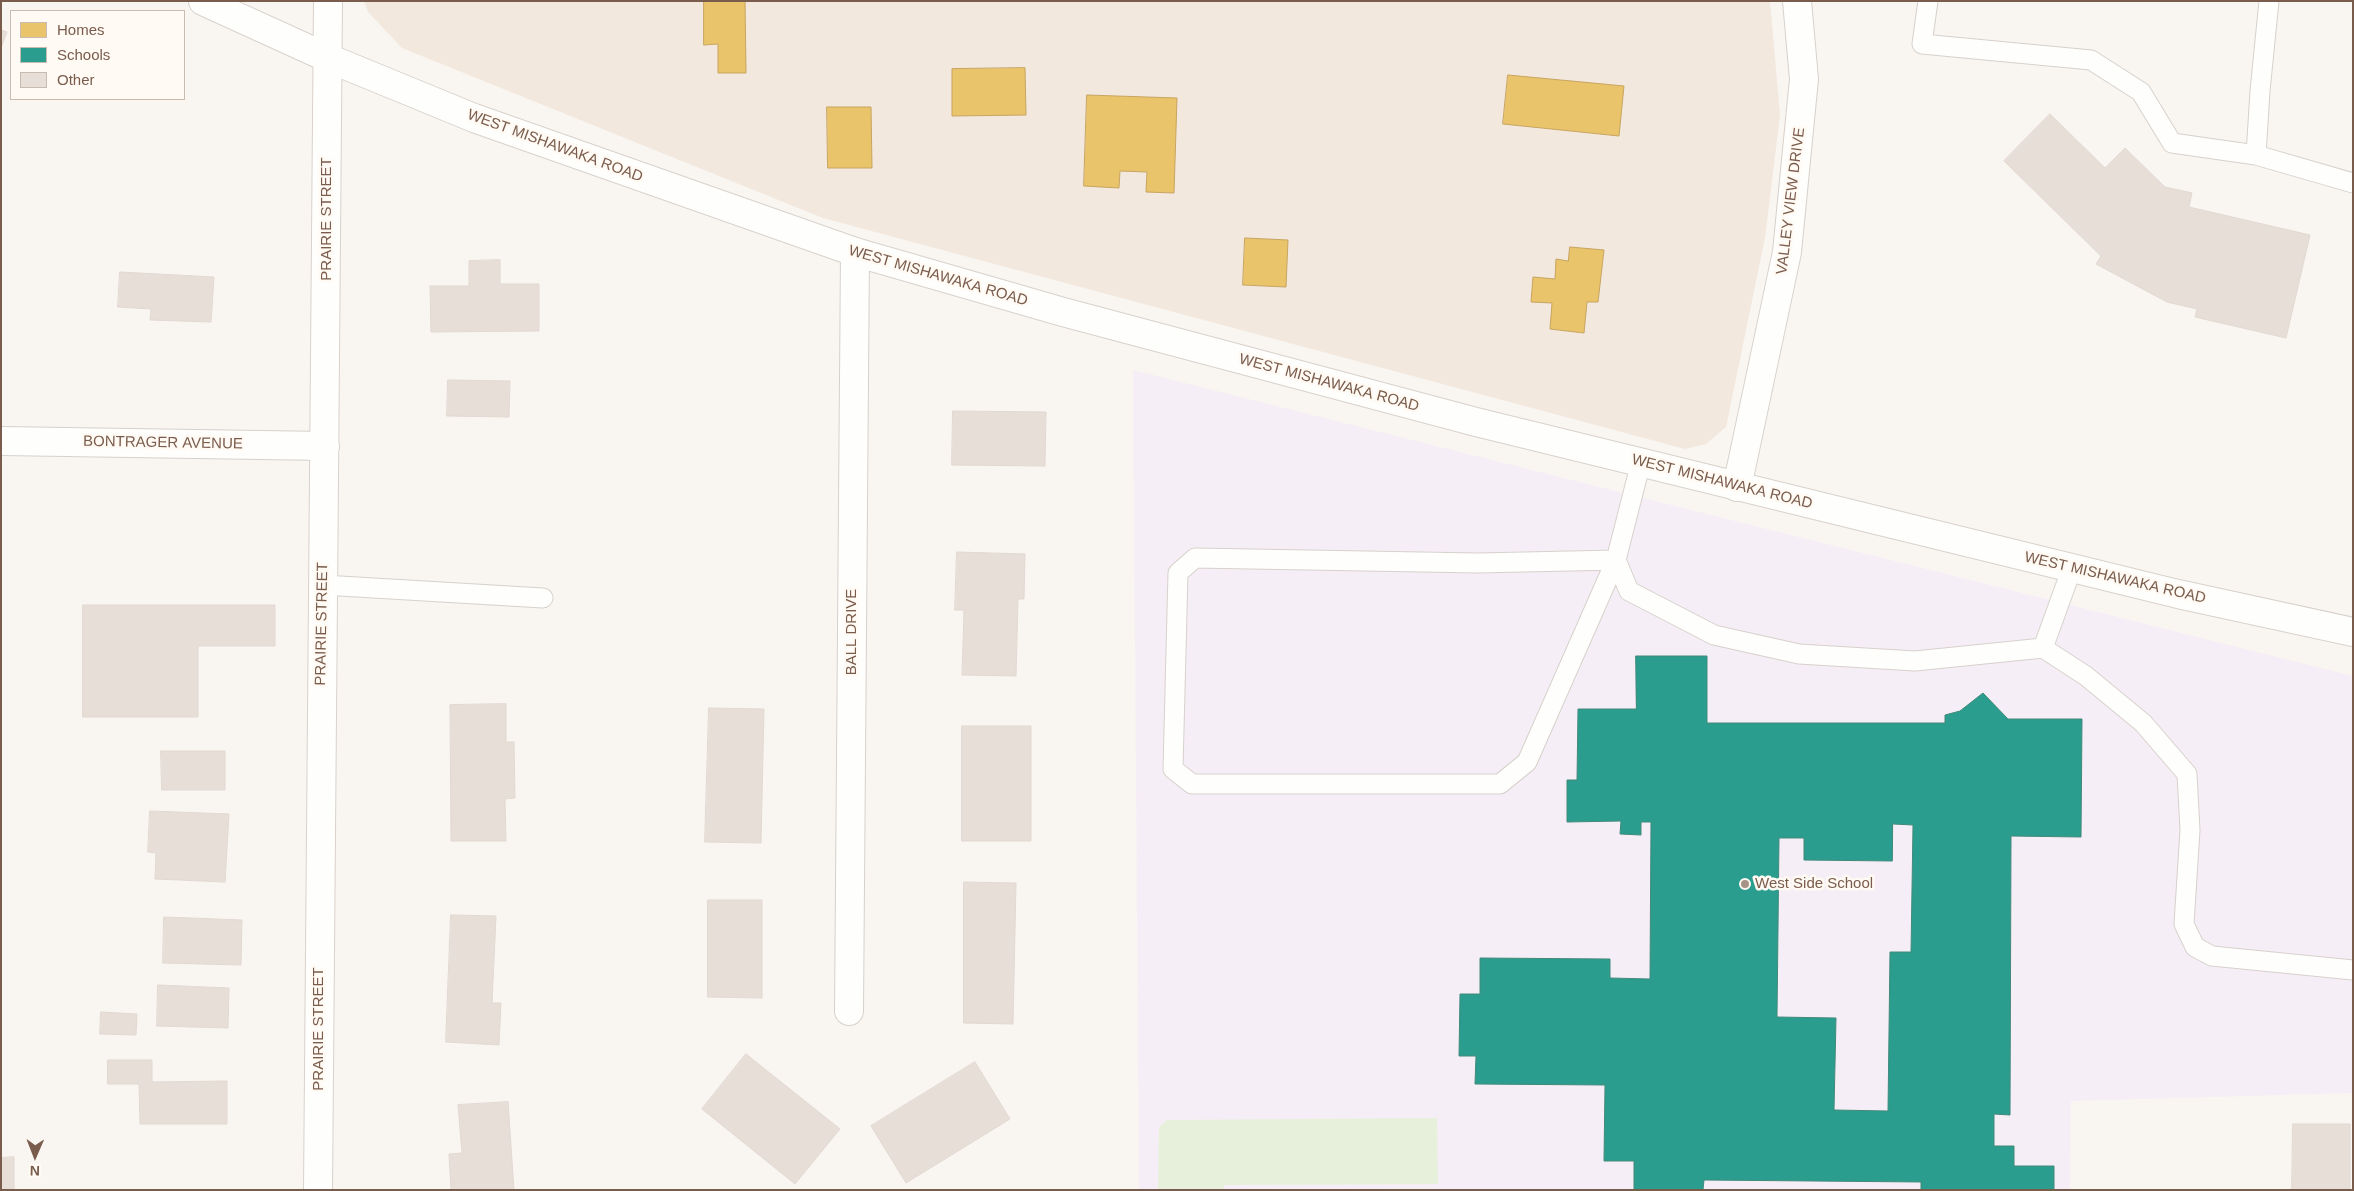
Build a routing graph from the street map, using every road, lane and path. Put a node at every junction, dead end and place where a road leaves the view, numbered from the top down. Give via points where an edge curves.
1 (202, 1) edge
2 (328, 1) edge
3 (1797, 1) edge
4 (1928, 1) edge
5 (2269, 1) edge
6 (328, 58) junction
7 (2256, 155) junction
8 (2353, 183) edge
9 (855, 252) junction
10 (1, 440) edge
11 (325, 446) junction
12 (1641, 462) junction
13 (1737, 487) junction
14 (1616, 560) junction
15 (2072, 568) junction
16 (323, 585) junction
17 (543, 598) dead end
18 (2353, 632) edge
19 (2044, 648) junction
20 (2353, 970) edge
21 (849, 1011) dead end
22 (318, 1190) edge

1 - 6 main road, WEST MISHAWAKA ROAD
2 - 6 main road, PRAIRIE STREET
3 - 13 main road, VALLEY VIEW DRIVE via 1804,79 1787,252
4 - 7 lane via 1922,44 2091,60 2141,92 2172,143
5 - 7 lane
6 - 9 main road, WEST MISHAWAKA ROAD via 474,118
6 - 11 main road, PRAIRIE STREET
7 - 8 lane
9 - 12 main road, WEST MISHAWAKA ROAD via 1121,327
9 - 21 main road, BALL DRIVE
10 - 11 main road, BONTRAGER AVENUE
11 - 16 main road, PRAIRIE STREET
12 - 13 main road, WEST MISHAWAKA ROAD
12 - 14 lane
13 - 15 main road, WEST MISHAWAKA ROAD
14 - 14 lane via 1478,563 1195,558 1178,573 1173,769 1192,784 1500,784 1526,762
14 - 19 lane via 1629,591 1714,635 1799,654 1915,661
15 - 18 main road, WEST MISHAWAKA ROAD
15 - 19 lane
16 - 17 lane
16 - 22 main road, PRAIRIE STREET
19 - 20 lane via 2086,676 2143,723 2187,774 2190,830 2184,924 2195,947 2212,956

